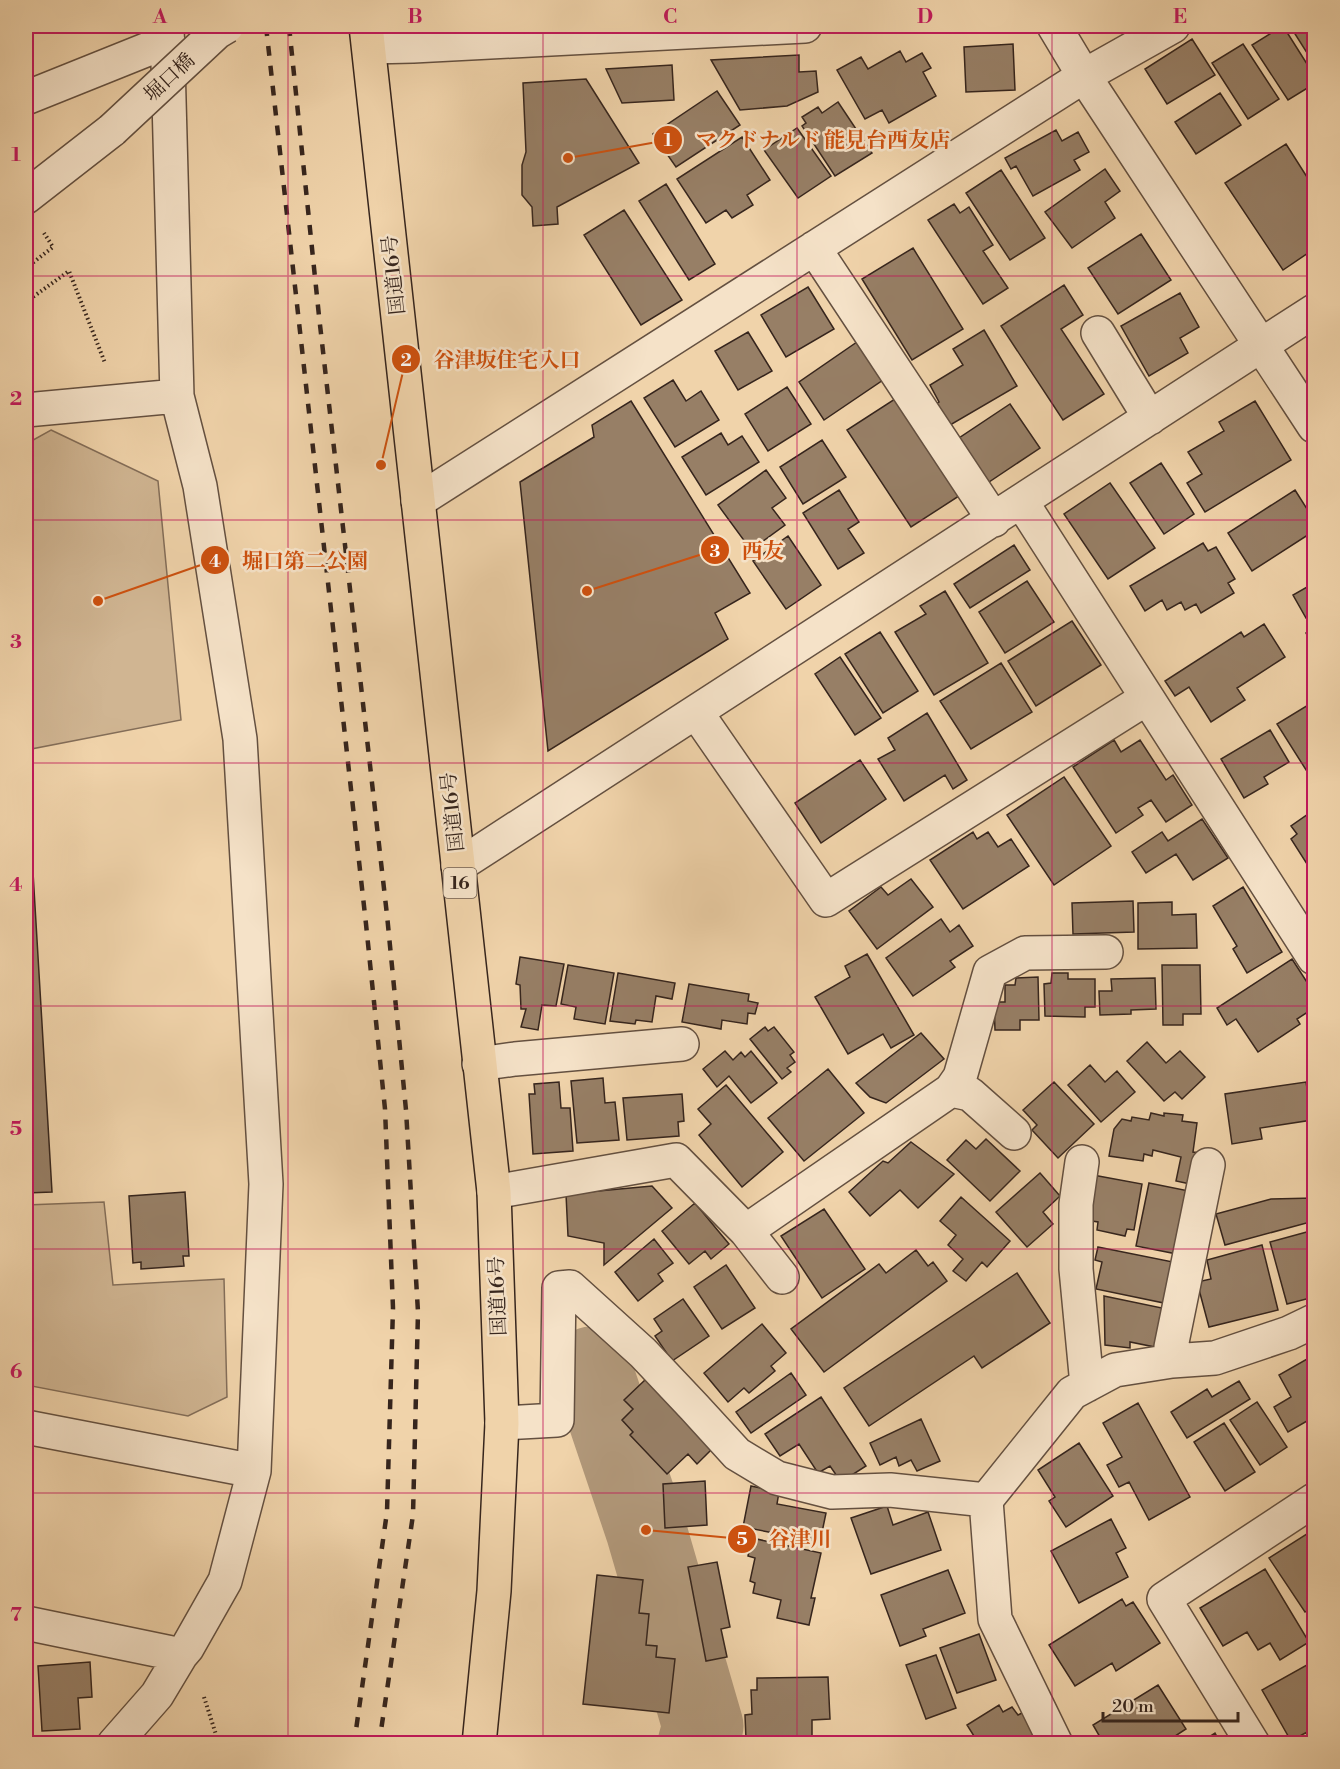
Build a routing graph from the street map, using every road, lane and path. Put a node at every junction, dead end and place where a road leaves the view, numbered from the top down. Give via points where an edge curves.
1 (227, 26) edge
2 (806, 26) edge
3 (1054, 26) edge
4 (1173, 26) edge
5 (167, 33) edge
6 (368, 36) edge
7 (1084, 76) junction
8 (26, 98) edge
9 (26, 197) edge
10 (42, 231) dead end
11 (814, 248) junction
12 (26, 268) edge
13 (26, 302) edge
14 (1314, 311) edge
15 (1098, 333) dead end
16 (1262, 345) junction
17 (177, 396) junction
18 (116, 401) junction
19 (26, 410) edge
20 (1150, 418) junction
21 (1314, 426) edge
22 (418, 501) junction
23 (1021, 501) junction
24 (994, 520) junction
25 (1147, 698) junction
26 (696, 712) junction
27 (458, 867) junction
28 (1106, 952) dead end
29 (1314, 958) edge
30 (682, 1044) dead end
31 (480, 1064) junction
32 (951, 1090) junction
33 (1014, 1133) dead end
34 (1082, 1162) dead end
35 (1208, 1165) dead end
36 (494, 1192) junction
37 (746, 1232) junction
38 (782, 1277) dead end
39 (1314, 1321) edge
40 (1172, 1361) junction
41 (1087, 1384) junction
42 (502, 1424) junction
43 (26, 1427) edge
44 (254, 1471) junction
45 (986, 1500) junction
46 (1314, 1500) edge
47 (26, 1623) edge
48 (181, 1654) junction
49 (114, 1743) edge
50 (479, 1743) edge
51 (1056, 1743) edge
52 (1253, 1743) edge

1 - 9 street, 堀口橋, bridge via 112,130
2 - 6 street via 413,46
3 - 7 street
4 - 7 street
5 - 8 street
5 - 17 street
6 - 22 highway, 国道16号 / 16
7 - 11 street
7 - 16 street
10 - 12 path via 52,247
11 - 22 street
11 - 24 street
13 - 18 path via 69,271
14 - 16 street
15 - 20 street
16 - 20 street
16 - 21 street
17 - 18 street
17 - 44 street via 200,486 240,739 266,1184
18 - 19 street
20 - 23 street
22 - 27 highway, 国道16号 / 16
23 - 24 street
23 - 25 street
24 - 26 street
25 - 26 street via 826,900
25 - 29 street
26 - 27 street
27 - 31 highway, 国道16号 / 16
28 - 32 street via 1025,953 990,972 960,1077
30 - 31 street
31 - 36 highway, 国道16号 / 16
32 - 33 street via 970,1094
32 - 37 street
34 - 41 street via 1076,1204 1076,1269
35 - 40 street via 1171,1347
36 - 37 street via 676,1160
36 - 42 highway, 国道16号 / 16
37 - 38 street
39 - 40 street via 1215,1358
40 - 41 street via 1114,1370
41 - 45 street via 1072,1393
42 - 45 street via 557,1420 559,1288 570,1287 643,1353 737,1454 777,1478 832,1492 890,1490
42 - 50 highway, 国道16号 / 16 via 494,1591
43 - 44 street
44 - 48 street via 225,1581
45 - 51 street via 995,1618
46 - 52 street via 1164,1599
47 - 48 street
48 - 49 street via 157,1695

